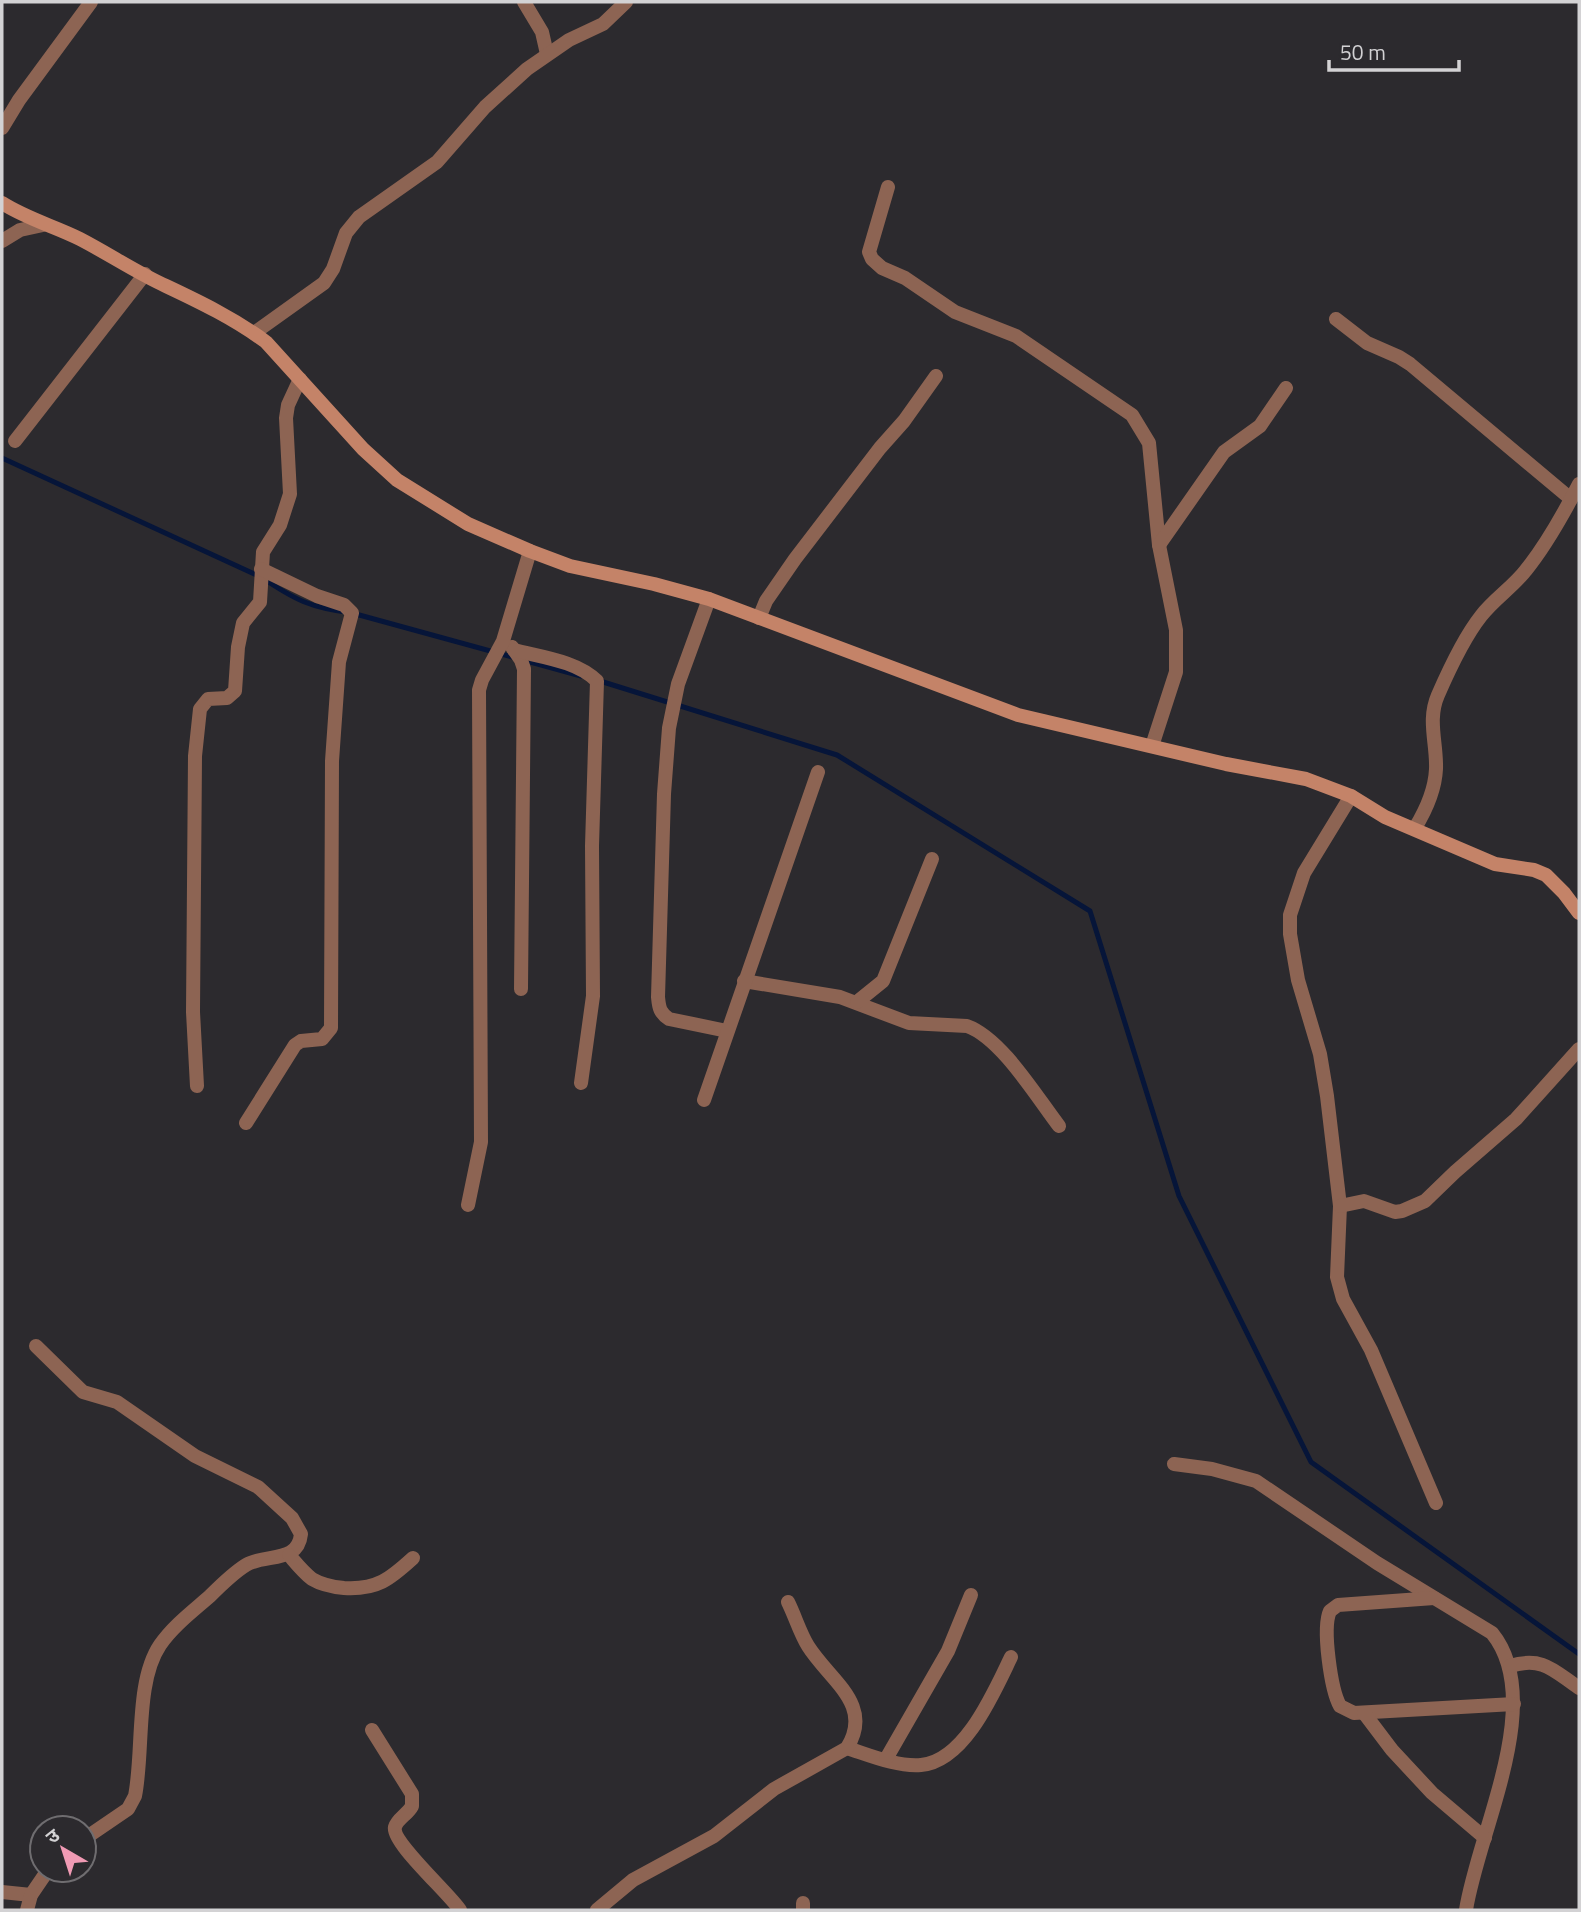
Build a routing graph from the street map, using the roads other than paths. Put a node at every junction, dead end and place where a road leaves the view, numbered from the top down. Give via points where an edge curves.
1 (91, 2) edge
2 (524, 2) edge
3 (626, 2) edge
4 (547, 54) junction
5 (2, 128) edge
6 (888, 187) dead end
7 (2, 203) edge
8 (43, 225) junction
9 (2, 241) edge
10 (145, 274) junction
11 (1336, 319) dead end
12 (254, 333) junction
13 (936, 376) dead end
14 (300, 379) junction
15 (1286, 388) dead end
16 (15, 441) dead end
17 (1579, 484) edge
18 (1572, 499) junction
19 (1159, 545) junction
20 (530, 551) junction
21 (261, 569) junction
22 (709, 599) junction
23 (759, 618) junction
24 (505, 636) junction
25 (514, 650) junction
26 (1152, 746) junction
27 (818, 772) dead end
28 (1351, 796) junction
29 (1415, 828) junction
30 (932, 859) dead end
31 (1579, 914) edge
32 (744, 981) junction
33 (521, 989) dead end
34 (857, 1002) junction
35 (727, 1031) junction
36 (1579, 1049) edge
37 (580, 1083) dead end
38 (197, 1086) dead end
39 (704, 1100) dead end
40 (246, 1123) dead end
41 (1059, 1126) dead end
42 (468, 1205) dead end
43 (1340, 1206) junction
44 (36, 1346) dead end
45 (1174, 1464) dead end
46 (1436, 1503) dead end
47 (289, 1555) junction
48 (413, 1558) dead end
49 (971, 1595) dead end
50 (1435, 1598) junction
51 (788, 1602) dead end
52 (1011, 1657) dead end
53 (1510, 1666) junction
54 (1579, 1688) edge
55 (1514, 1704) junction
56 (1364, 1713) junction
57 (372, 1730) dead end
58 (847, 1748) junction
59 (886, 1759) junction
60 (98, 1830) edge
61 (1485, 1838) junction
62 (38, 1884) edge
63 (2, 1892) edge
64 (31, 1895) junction
65 (27, 1910) edge
66 (460, 1910) edge
67 (597, 1910) edge
68 (1466, 1910) edge

1 - 5 street
2 - 4 street via 542,32
3 - 4 street via 603,24
4 - 12 street via 485,107 437,162 359,217 346,233 324,283
6 - 19 street via 869,252 876,265 905,278 955,312 1016,336 1140,425 1151,454
7 - 8 street
8 - 9 street via 20,230
8 - 10 street
10 - 12 street
10 - 16 street
11 - 18 street via 1367,343 1410,364
12 - 14 street
13 - 23 street via 795,559
14 - 20 street via 397,480 468,524
14 - 21 street via 288,405 285,429 290,494 280,525 263,552
15 - 19 street via 1260,426 1224,452
17 - 18 street
18 - 29 street via 1528,568 1470,631 1438,696 1432,716 1434,786
19 - 26 street via 1177,652 1170,694
20 - 22 street via 570,566
20 - 24 street
21 - 38 street via 260,602 241,632 235,691 227,698 205,702 199,721 193,1012
21 - 40 street via 344,605 352,613 339,662 332,761 331,1028 322,1039 295,1045
22 - 23 street
22 - 35 street via 671,712 664,794 659,1008 669,1019
23 - 26 street via 1018,715
24 - 25 street
24 - 42 street via 479,690 481,1142
25 - 33 street via 524,670
25 - 37 street via 575,667 597,681 593,996
26 - 28 street via 1307,779
27 - 32 street
28 - 29 street via 1385,817
28 - 43 street via 1304,873 1290,915 1296,971 1320,1054
29 - 31 street via 1495,863 1546,876
30 - 34 street via 886,974
32 - 34 street
32 - 35 street
34 - 41 street via 909,1023 967,1026 984,1033
35 - 39 street
36 - 43 street via 1516,1119 1425,1202 1402,1211 1364,1201
43 - 46 street via 1337,1277 1343,1299 1371,1350
44 - 47 street via 83,1392 117,1402 195,1456 266,1493 299,1529 301,1539
45 - 50 street via 1256,1481
47 - 48 street via 314,1580 354,1589 374,1587
47 - 60 street via 244,1566 162,1642 149,1669 135,1796 122,1814
49 - 59 street via 948,1651
50 - 53 street via 1492,1633
50 - 56 street via 1338,1605 1330,1611 1326,1625 1336,1699 1347,1711
51 - 58 street via 809,1647 853,1703 856,1724
52 - 59 street via 971,1730 948,1753 919,1765
53 - 54 street via 1541,1663
53 - 55 street
55 - 56 street
55 - 61 street
56 - 61 street via 1432,1793
57 - 66 street via 412,1794 412,1806 394,1828 395,1836
58 - 59 street
58 - 67 street via 774,1789 714,1836 634,1880
61 - 68 street
62 - 64 street
63 - 64 street
64 - 65 street

